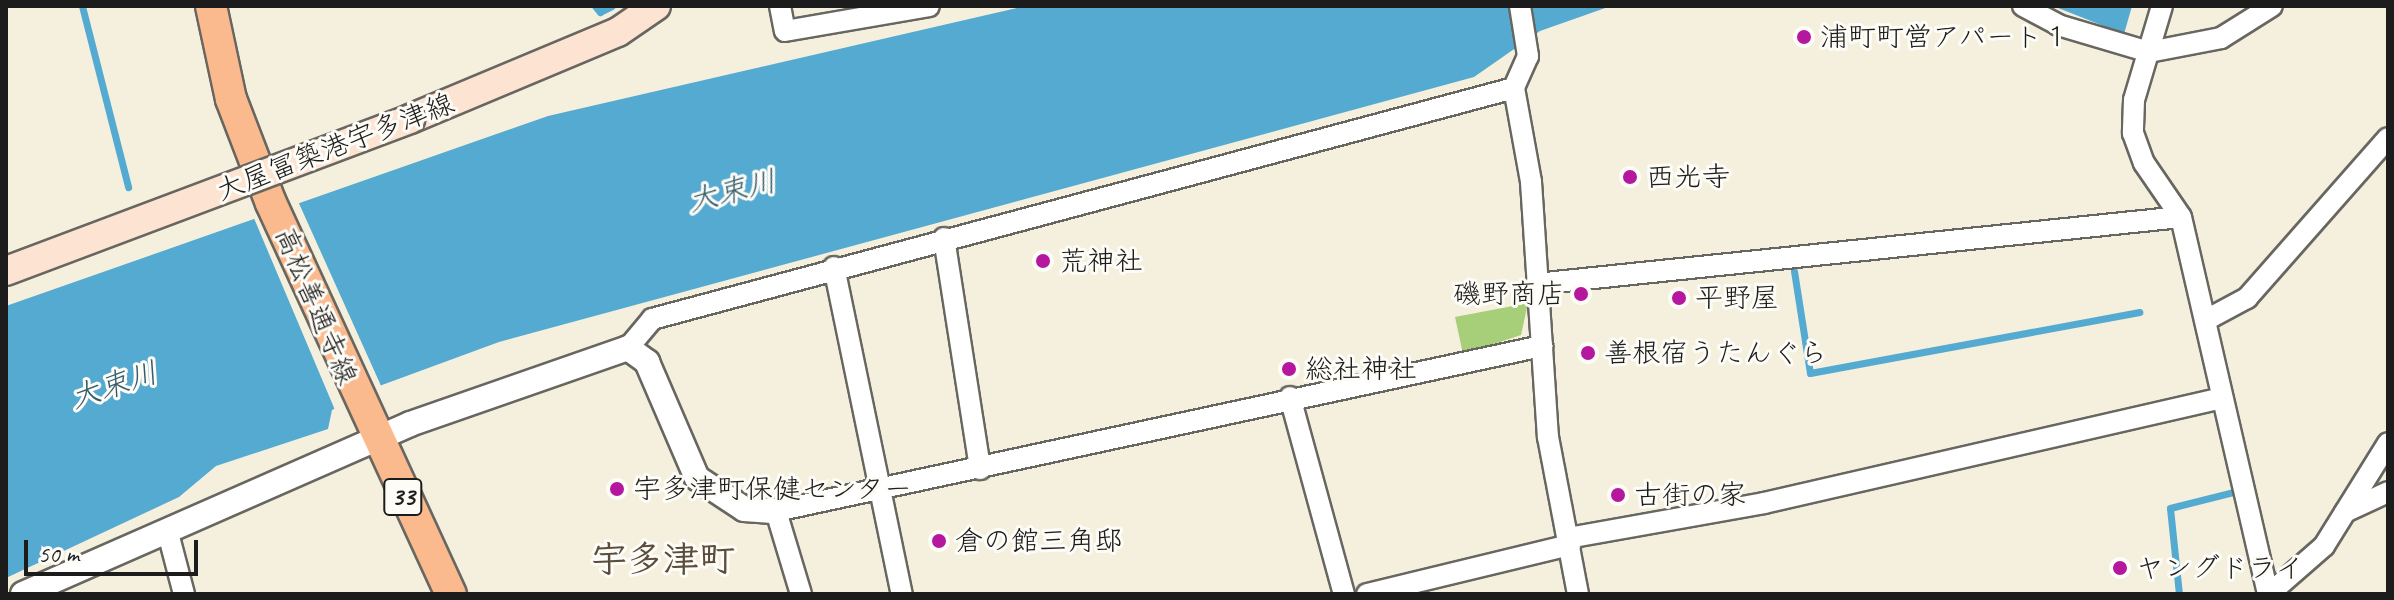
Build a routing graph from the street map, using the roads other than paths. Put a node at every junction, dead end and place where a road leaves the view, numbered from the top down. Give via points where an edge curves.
1 (211, 6) edge
2 (780, 6) edge
3 (929, 6) edge
4 (1520, 6) edge
5 (2023, 6) edge
6 (2162, 6) edge
7 (2272, 6) edge
8 (650, 8) edge
9 (2149, 52) junction
10 (1514, 88) junction
11 (2388, 138) edge
12 (2181, 217) junction
13 (944, 238) junction
14 (834, 267) junction
15 (6, 271) edge
16 (1536, 284) junction
17 (2206, 320) junction
18 (1542, 346) junction
19 (628, 348) junction
20 (1290, 397) junction
21 (2221, 398) junction
22 (374, 439) junction
23 (2388, 443) edge
24 (980, 469) junction
25 (883, 488) junction
26 (2388, 492) edge
27 (776, 511) junction
28 (2345, 512) junction
29 (168, 533) junction
30 (1569, 542) junction
31 (449, 593) edge
32 (23, 594) edge
33 (184, 594) edge
34 (801, 594) edge
35 (902, 594) edge
36 (1344, 594) edge
37 (1367, 594) edge
38 (1578, 594) edge
39 (2268, 594) edge

1 - 22 main road, 高松善通寺線 / 33 via 231,99
2 - 3 street via 785,31
4 - 10 street via 1528,56
5 - 9 street via 2058,25
6 - 9 street
7 - 9 street via 2221,38
8 - 15 main road, 大屋冨築港宇多津線, bridge via 618,32 410,119
9 - 12 street via 2133,133 2144,163
10 - 13 street
10 - 16 street via 1531,182
11 - 17 street via 2247,298
12 - 16 street
12 - 17 street
13 - 14 street
13 - 24 street
14 - 19 street via 652,319
14 - 25 street
16 - 18 street
17 - 21 street
18 - 20 street
18 - 30 street via 1548,437
19 - 22 street
19 - 27 street via 647,362 697,478 744,509
20 - 24 street
20 - 36 street
21 - 30 street
21 - 39 street
22 - 29 street
22 - 31 main road, 高松善通寺線 / 33
23 - 28 street
24 - 25 street
25 - 27 street
25 - 35 street
26 - 28 street
27 - 34 street
28 - 39 street via 2324,546
29 - 32 street
29 - 33 street
30 - 37 street
30 - 38 street

